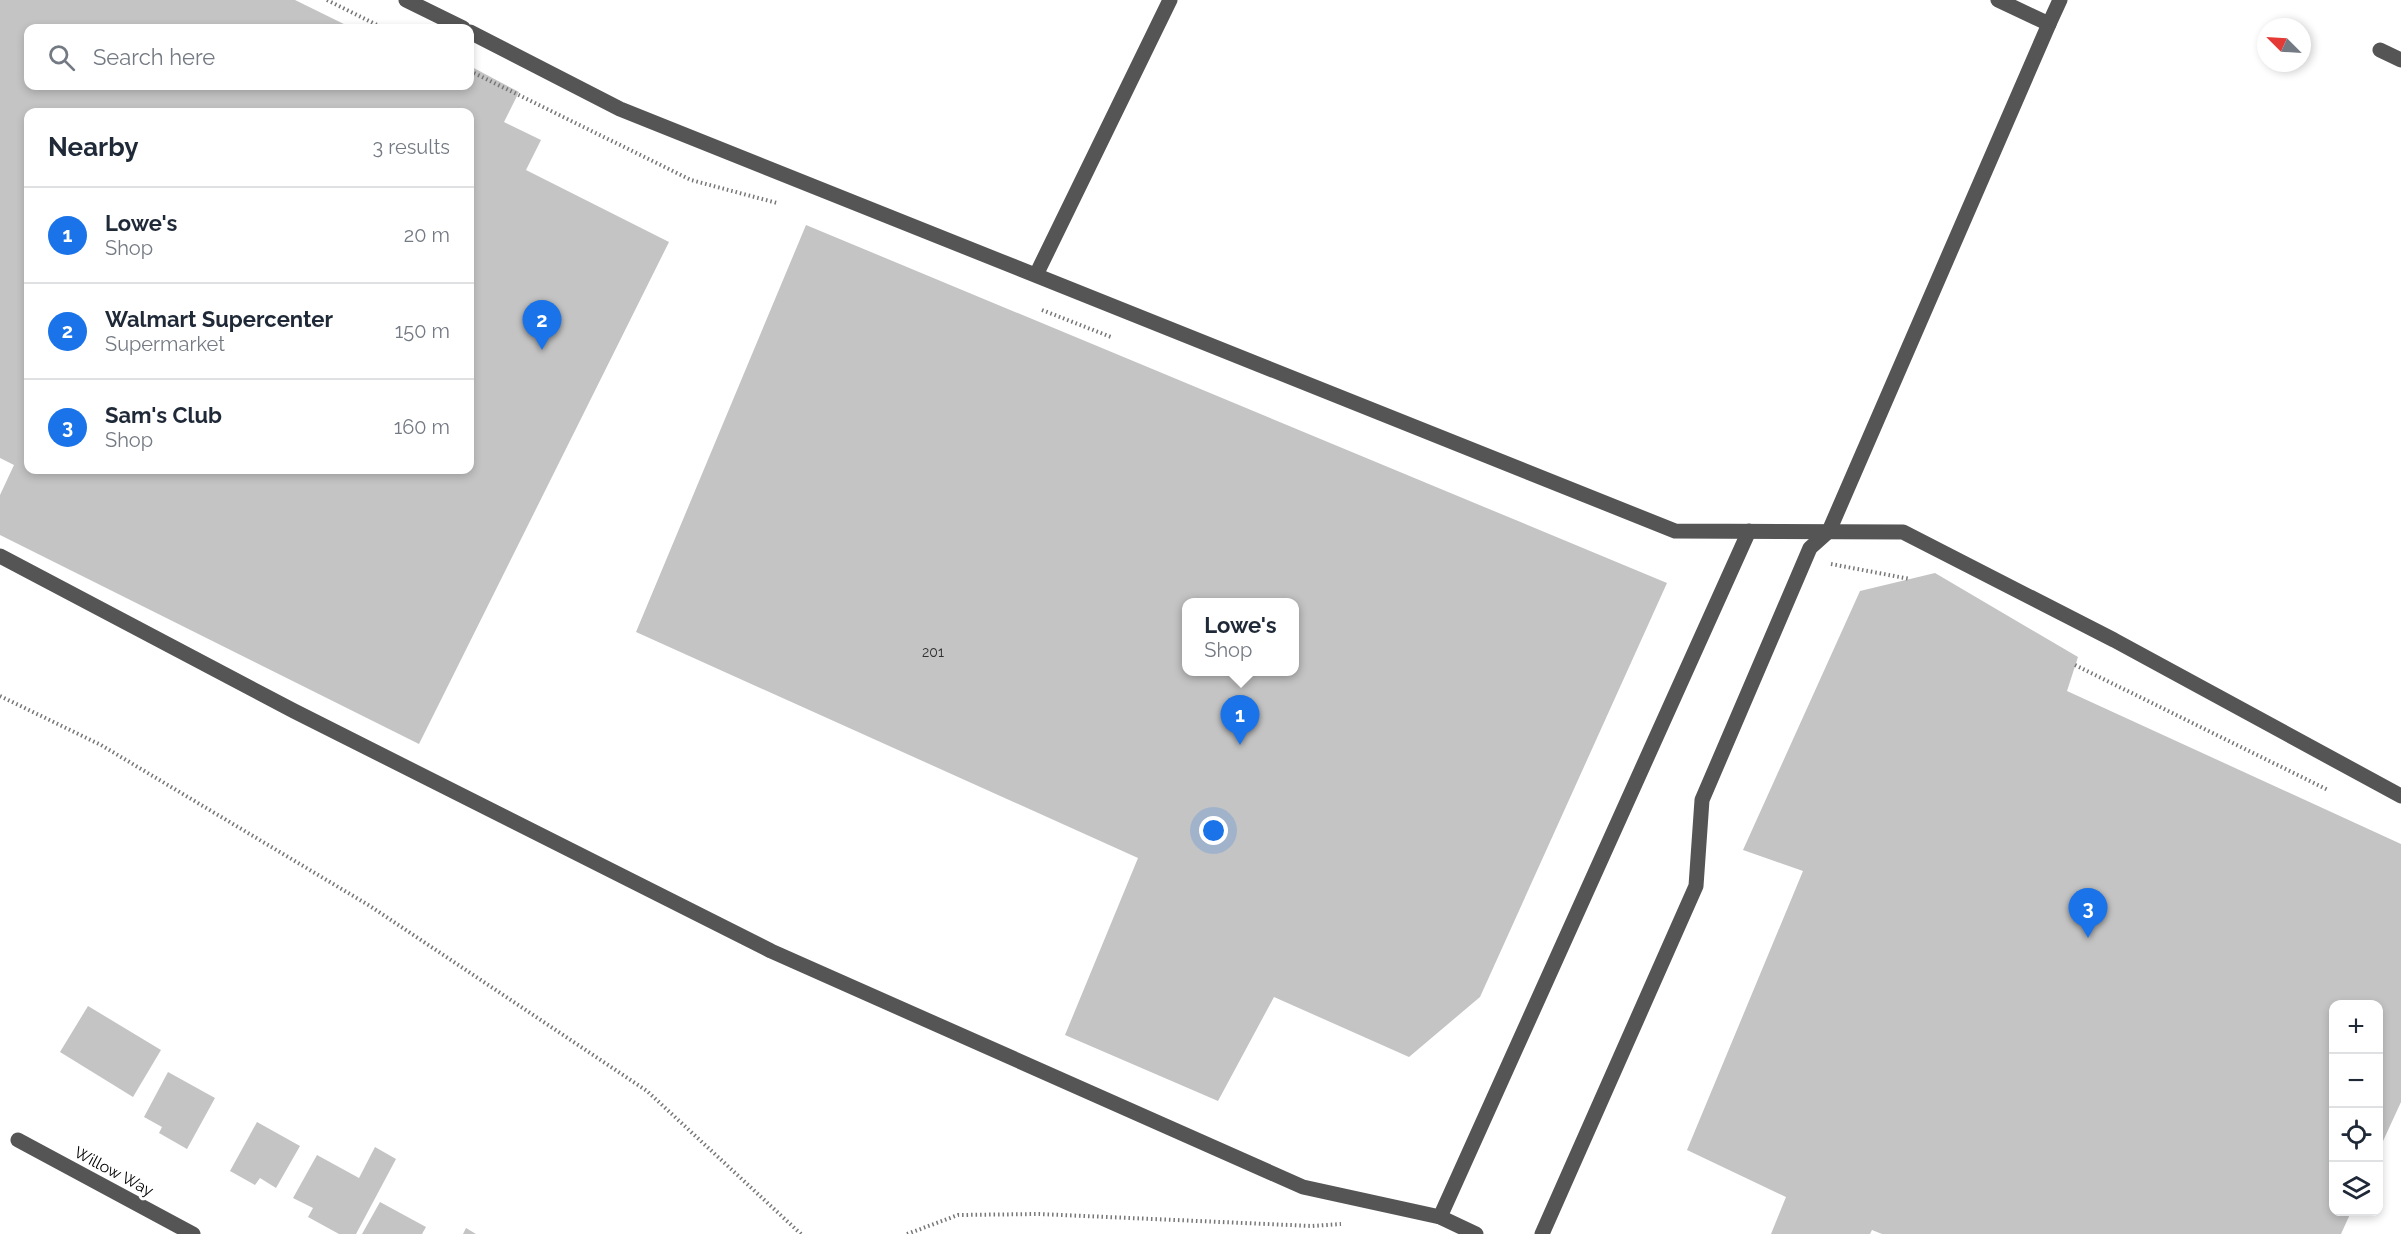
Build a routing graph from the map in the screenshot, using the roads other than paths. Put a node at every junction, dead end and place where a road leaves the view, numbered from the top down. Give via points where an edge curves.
1 (406, 0) edge
2 (1170, 0) edge
3 (1998, 0) edge
4 (2060, 0) edge
5 (454, 24) edge
6 (2049, 24) junction
7 (474, 34) edge
8 (2380, 50) dead end
9 (2401, 60) edge
10 (1036, 275) junction
11 (1749, 531) junction
12 (1829, 531) junction
13 (0, 556) edge
14 (2401, 796) edge
15 (18, 1140) dead end
16 (1440, 1217) junction
17 (193, 1234) edge
18 (1476, 1234) edge
19 (1542, 1234) edge

1 - 5 street
2 - 10 street
3 - 6 street
4 - 6 street
6 - 12 street
7 - 10 street via 620,109
8 - 9 street
10 - 11 street via 1675,531
11 - 12 street
11 - 16 street
12 - 14 street via 1904,532 2114,640
12 - 19 street via 1810,548 1702,800 1696,886
13 - 16 street via 326,728 771,951 1303,1187
15 - 17 street, Willow Way
16 - 18 street

